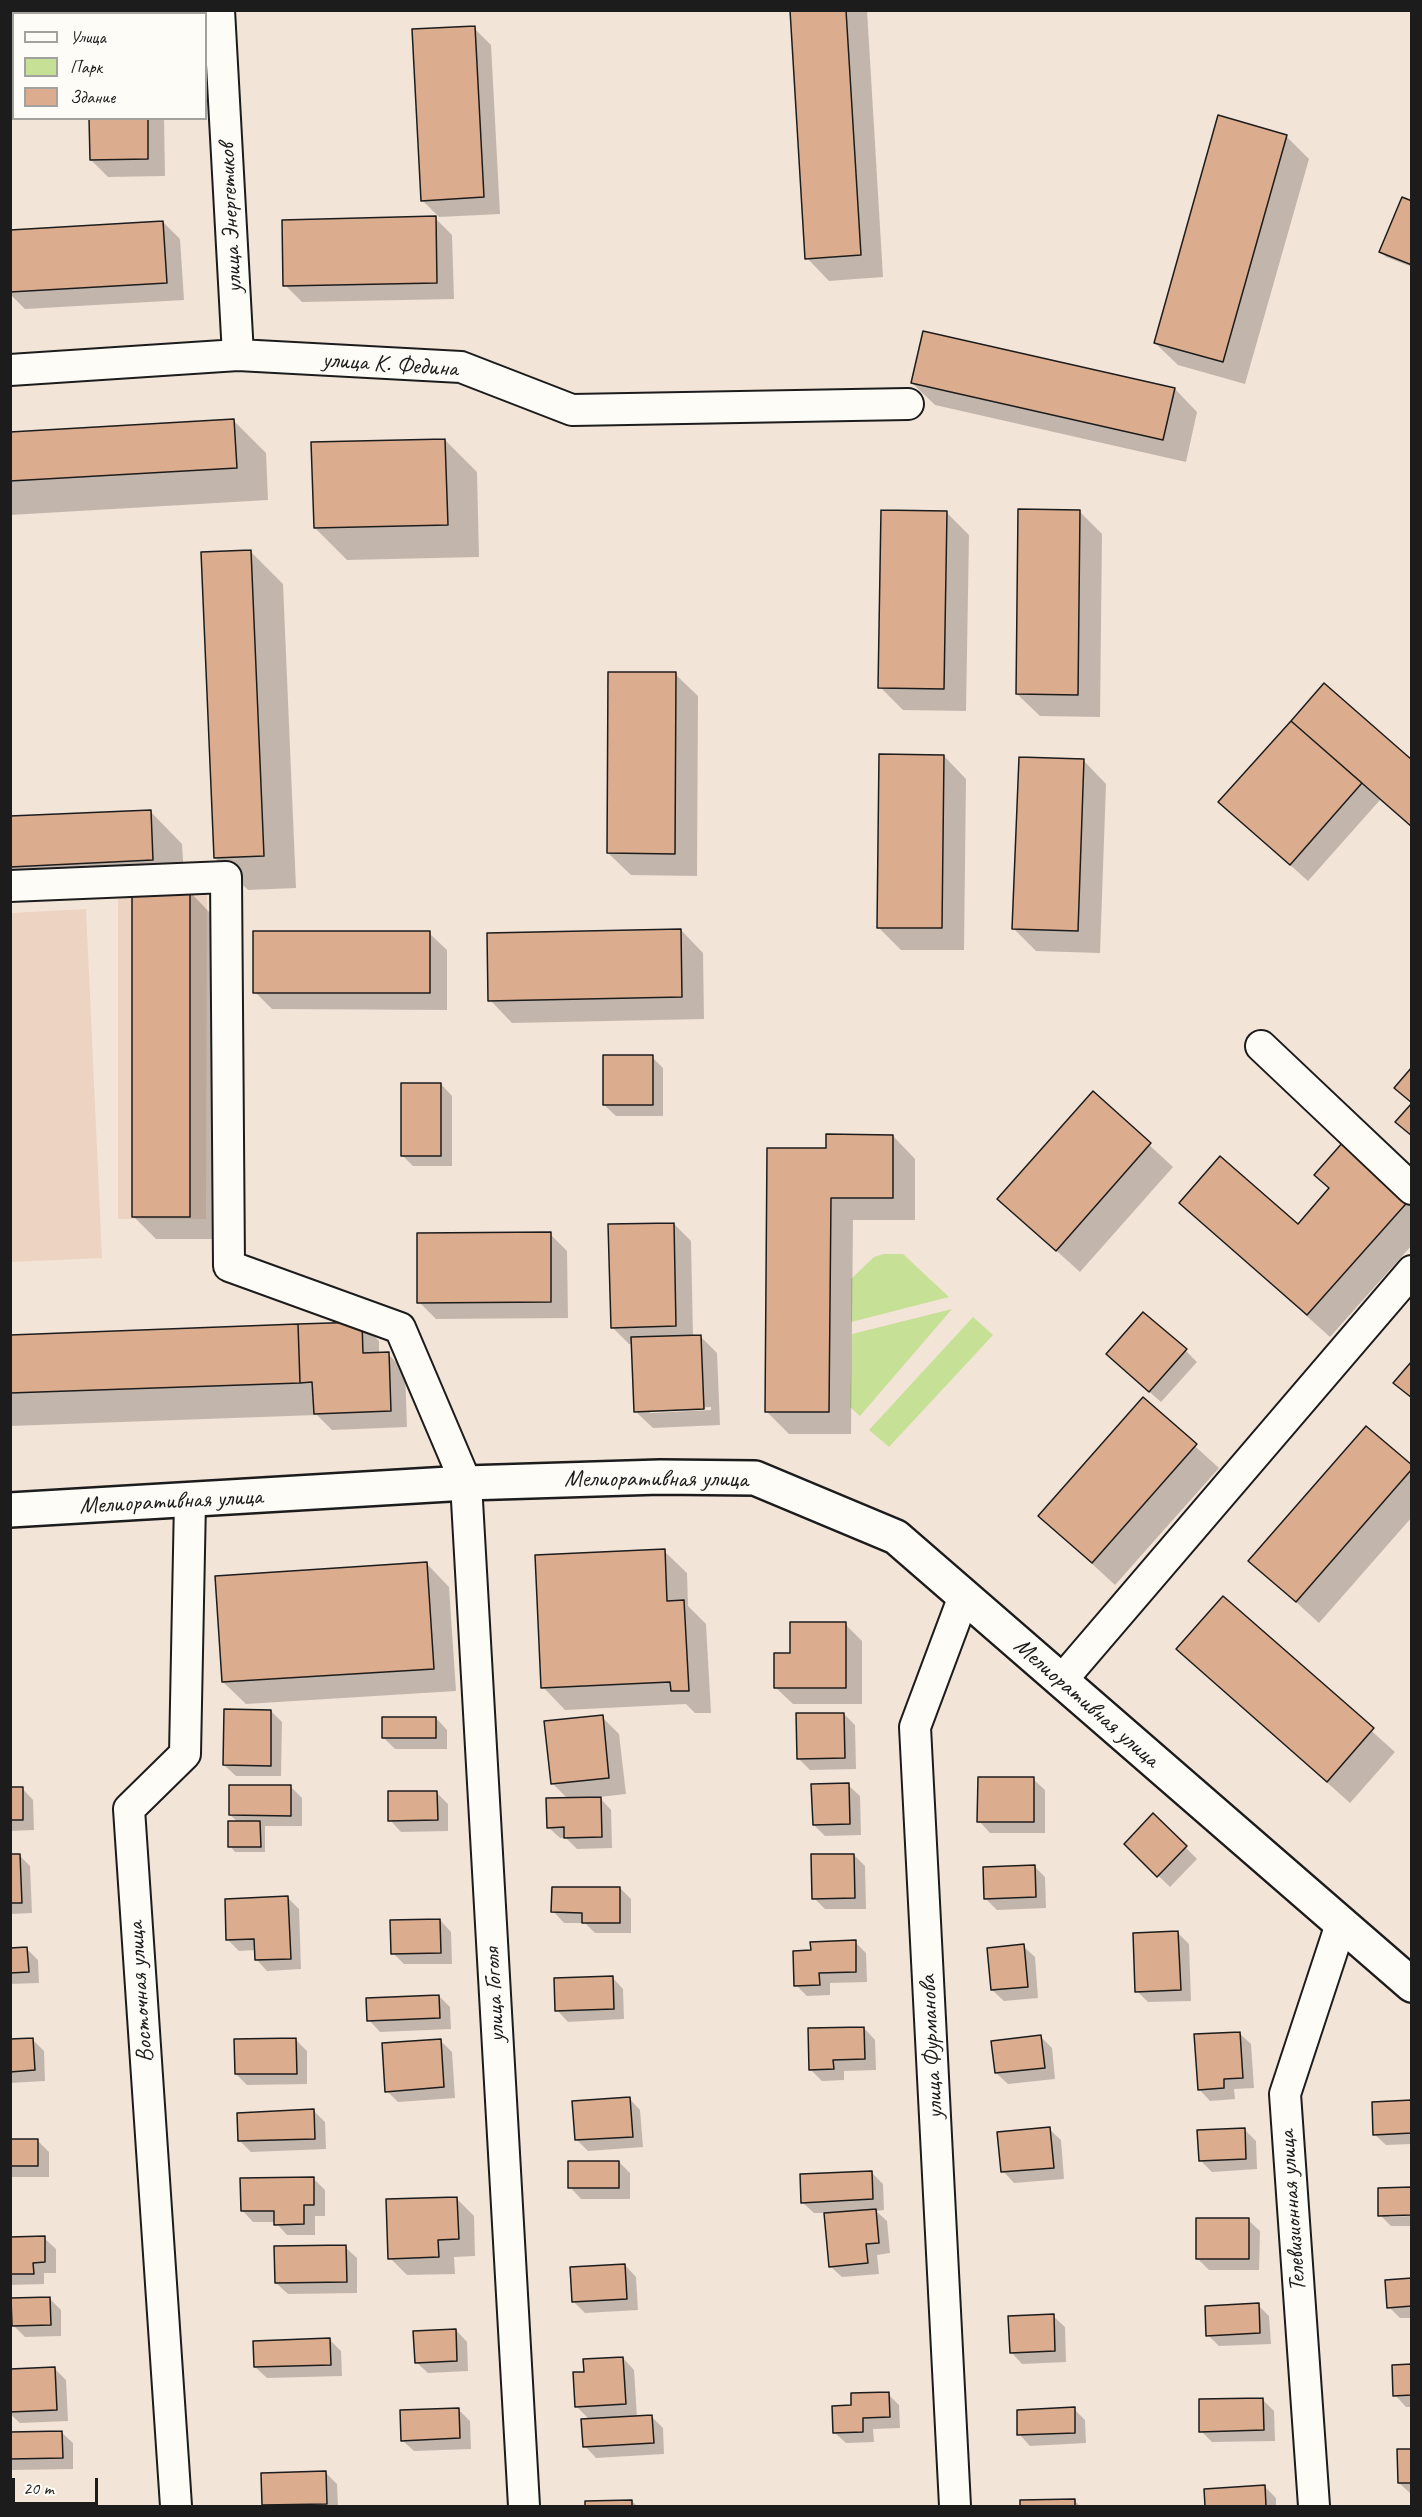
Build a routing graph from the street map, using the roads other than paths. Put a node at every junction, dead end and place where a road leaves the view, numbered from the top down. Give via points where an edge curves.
1 (219, 10) edge
2 (238, 355) junction
3 (10, 370) edge
4 (908, 404) dead end
5 (10, 886) edge
6 (1261, 1046) dead end
7 (1412, 1189) edge
8 (1412, 1270) edge
9 (466, 1483) junction
10 (190, 1501) junction
11 (10, 1510) edge
12 (964, 1596) junction
13 (1061, 1681) junction
14 (1341, 1924) junction
15 (1412, 1985) edge
16 (176, 2506) edge
17 (524, 2506) edge
18 (955, 2506) edge
19 (1314, 2506) edge

1 - 2 street, улица Энергетиков
2 - 3 street, улица К. Федина
2 - 4 street, улица К. Федина via 461,367 572,410
5 - 9 street, улица Гоголя via 226,877 229,1266 400,1328
6 - 7 street
8 - 13 street
9 - 10 main road, Мелиоративная улица
9 - 12 main road, Мелиоративная улица via 755,1478 896,1538
9 - 17 street, улица Гоголя
10 - 11 main road, Мелиоративная улица
10 - 16 street, Восточная улица via 185,1754 129,1809
12 - 13 main road, Мелиоративная улица
12 - 18 street, улица Фурманова via 915,1727
13 - 14 main road, Мелиоративная улица
14 - 15 main road, Мелиоративная улица
14 - 19 street, Телевизионная улица via 1285,2094

